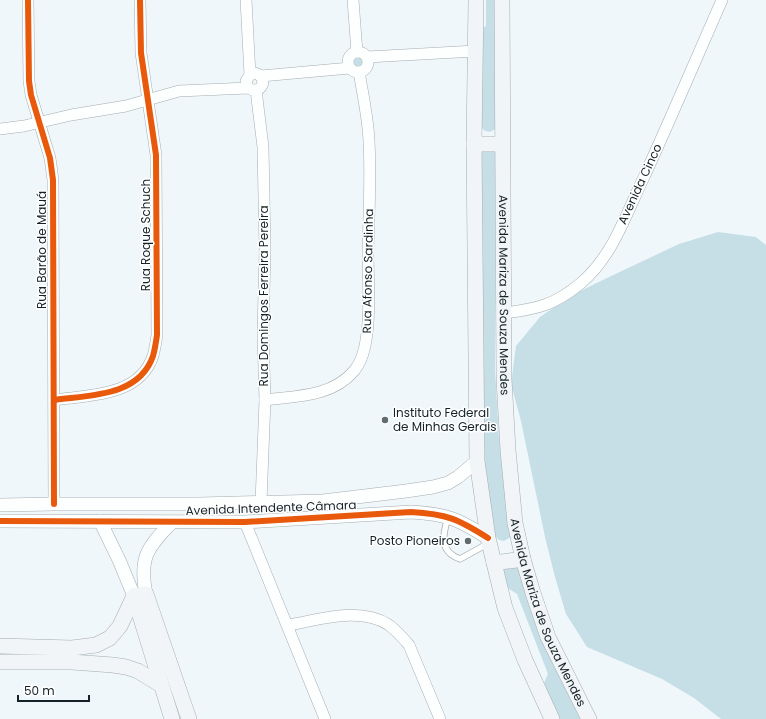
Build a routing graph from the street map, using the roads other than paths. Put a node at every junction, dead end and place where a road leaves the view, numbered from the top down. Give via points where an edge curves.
1 (28, 0) edge
2 (140, 0) edge
3 (246, 0) edge
4 (353, 0) edge
5 (476, 0) edge
6 (502, 0) edge
7 (722, 0) edge
8 (476, 51) junction
9 (362, 54) junction
10 (355, 70) junction
11 (255, 76) junction
12 (252, 89) junction
13 (148, 101) junction
14 (40, 123) junction
15 (0, 129) edge
16 (474, 144) junction
17 (502, 144) junction
18 (504, 313) junction
19 (54, 400) junction
20 (265, 400) junction
21 (477, 461) junction
22 (323, 501) junction
23 (261, 502) junction
24 (54, 504) junction
25 (199, 504) junction
26 (0, 505) edge
27 (448, 517) junction
28 (324, 518) junction
29 (0, 521) edge
30 (100, 521) junction
31 (246, 522) junction
32 (171, 523) junction
33 (199, 523) junction
34 (489, 540) junction
35 (523, 559) junction
36 (494, 563) junction
37 (140, 595) junction
38 (288, 625) junction
39 (0, 646) edge
40 (72, 655) junction
41 (0, 662) edge
42 (161, 685) junction
43 (172, 719) edge
44 (189, 719) edge
45 (325, 719) edge
46 (440, 719) edge
47 (552, 719) edge
48 (589, 719) edge

1 - 14 street, Rua Barão de Mauá via 29,81
2 - 13 street, Rua Roque Schuch via 142,54
3 - 11 street
4 - 9 street
5 - 8 main road
6 - 17 main road, Avenida Mariza de Souza Mendes
7 - 18 street, Avenida Cinco via 665,130 602,261 582,282 558,299 536,308
8 - 9 street
8 - 16 main road
9 - 10 street via 368,61 367,66 364,70
9 - 10 street via 353,54 349,59 348,64
10 - 11 street
10 - 20 street, Rua Afonso Sardinha via 368,125 370,177 368,298 366,337 362,356 355,370 333,388 314,394
11 - 12 street via 246,81
11 - 12 street via 263,81 263,84 260,89
12 - 13 street via 190,90
12 - 20 street, Rua Domingos Ferreira Pereira via 263,147
13 - 14 street
13 - 19 street, Rua Roque Schuch via 156,172 158,335 153,357 140,376 115,391
14 - 15 street
14 - 19 street, Rua Barão de Mauá via 53,180
16 - 17 main road
16 - 21 main road
17 - 18 main road, Avenida Mariza de Souza Mendes
18 - 35 main road, Avenida Mariza de Souza Mendes via 508,450
19 - 24 street, Rua Barão de Mauá
20 - 23 street, Rua Domingos Ferreira Pereira
21 - 22 street, Avenida Intendente Câmara via 458,477 433,487
21 - 34 main road
22 - 23 street, Avenida Intendente Câmara
22 - 28 street
23 - 25 street, Avenida Intendente Câmara
24 - 25 street, Avenida Intendente Câmara
24 - 26 street, Avenida Intendente Câmara
25 - 33 street
27 - 28 street, Avenida Intendente Câmara via 411,512
27 - 34 street, Avenida Intendente Câmara via 470,526
27 - 34 lane via 443,543 455,557 460,559
28 - 31 street, Avenida Intendente Câmara
29 - 30 street, Avenida Intendente Câmara
30 - 32 street, Avenida Intendente Câmara
30 - 37 street
31 - 33 street, Avenida Intendente Câmara
31 - 38 street
32 - 33 street, Avenida Intendente Câmara
32 - 37 street via 150,547 144,559
34 - 36 main road
35 - 36 main road
35 - 48 main road, Avenida Mariza de Souza Mendes via 548,637
36 - 47 main road via 505,608
37 - 40 main road via 110,638
37 - 42 main road
37 - 44 main road
38 - 45 street
38 - 46 street via 340,616 369,617 388,624 409,645
39 - 40 main road
40 - 41 main road
40 - 42 main road via 138,671
42 - 43 main road

